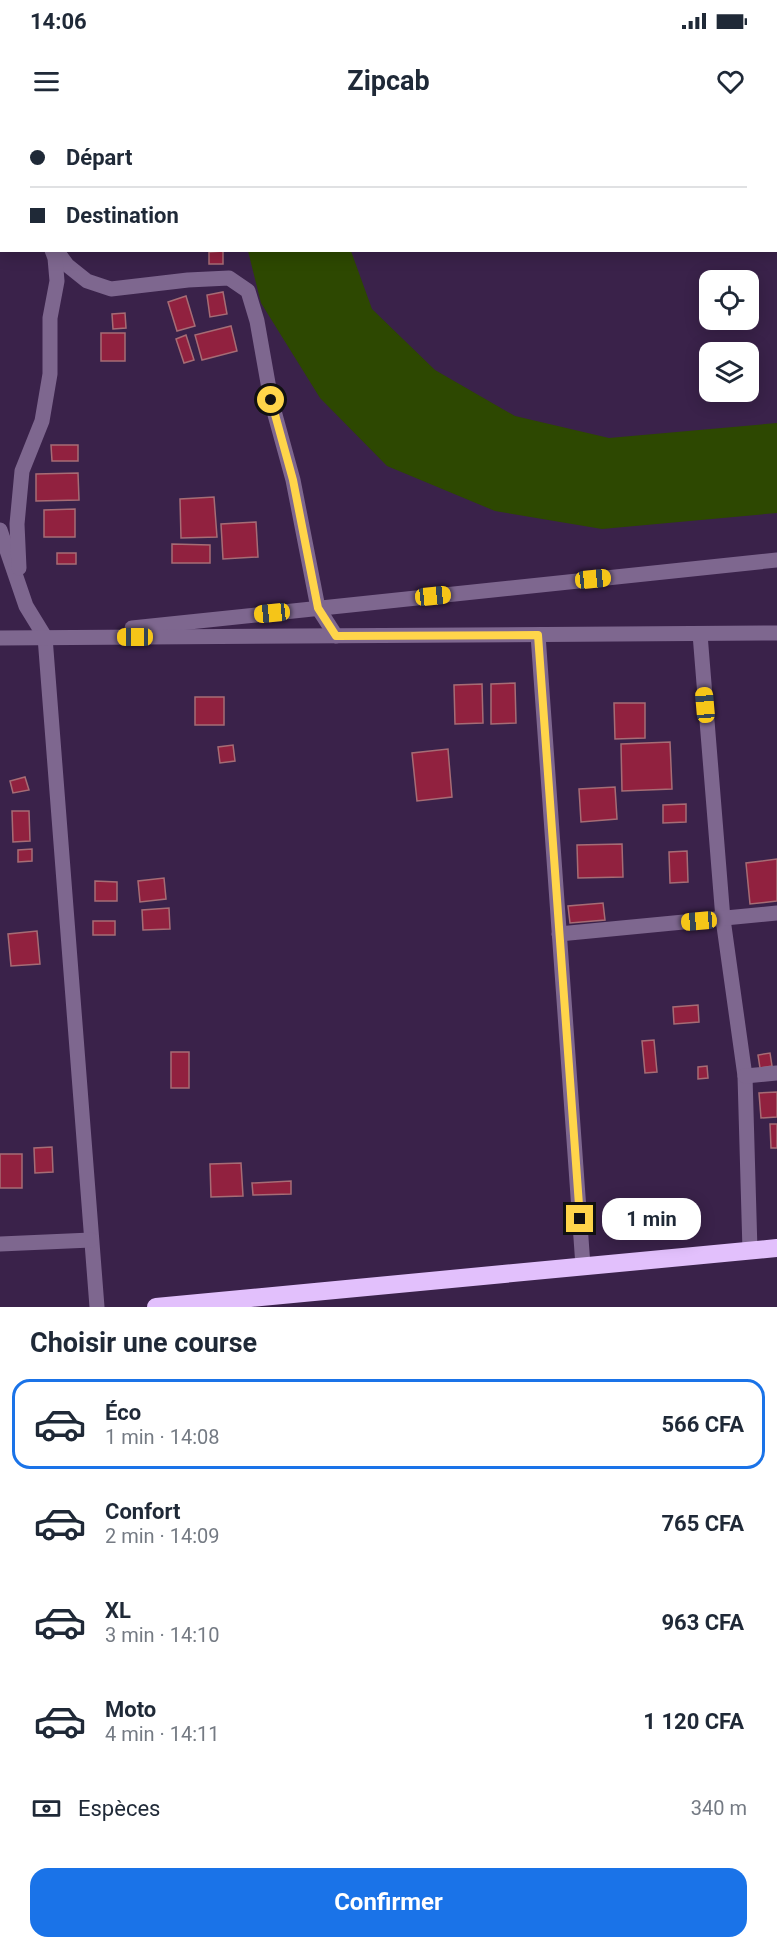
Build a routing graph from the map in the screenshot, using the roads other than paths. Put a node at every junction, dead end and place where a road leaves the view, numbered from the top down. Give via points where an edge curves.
1 (53, 252) edge
2 (57, 252) edge
3 (0, 530) edge
4 (777, 560) edge
5 (20, 584) junction
6 (318, 608) junction
7 (777, 633) edge
8 (700, 634) junction
9 (538, 635) junction
10 (336, 636) junction
11 (45, 637) junction
12 (0, 638) edge
13 (777, 913) edge
14 (723, 919) junction
15 (559, 933) junction
16 (777, 1073) edge
17 (745, 1076) junction
18 (91, 1240) junction
19 (0, 1244) edge
20 (777, 1248) edge
21 (750, 1251) junction
22 (583, 1266) junction
23 (97, 1307) edge
24 (156, 1307) edge

1 - 5 street via 57,281 50,318 50,374 42,421 22,471 17,524
2 - 6 street via 87,281 111,290 229,278 248,291 293,480
3 - 5 street
4 - 6 street
5 - 11 street via 26,606
6 - 10 street
6 - 11 street
7 - 8 street
8 - 9 street
8 - 14 street
9 - 10 street
9 - 15 street
10 - 11 street
11 - 12 street
11 - 18 street
13 - 14 street
14 - 15 street
14 - 17 street
15 - 22 street
16 - 17 street
17 - 21 street
18 - 19 street
18 - 23 street
20 - 21 highway
21 - 22 highway
22 - 24 highway

